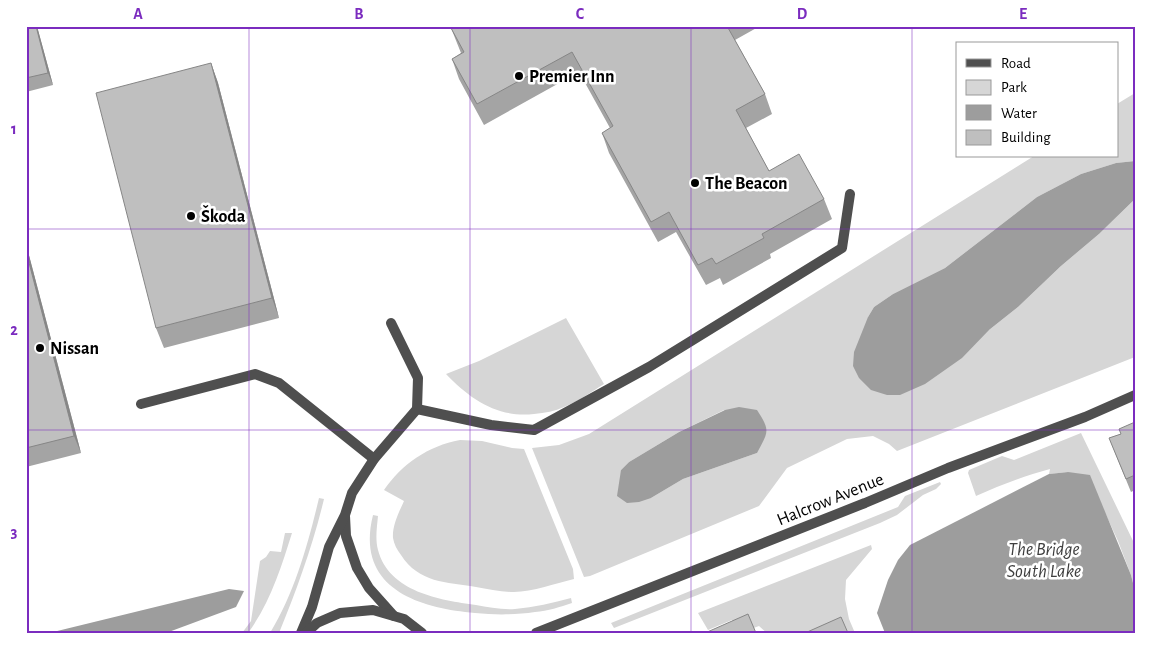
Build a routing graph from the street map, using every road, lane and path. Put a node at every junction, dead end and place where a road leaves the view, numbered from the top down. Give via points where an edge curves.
1 (850, 194) dead end
2 (391, 323) dead end
3 (1135, 395) edge
4 (141, 404) dead end
5 (417, 409) junction
6 (374, 459) junction
7 (345, 515) junction
8 (394, 616) junction
9 (300, 633) edge
10 (306, 633) edge
11 (422, 633) edge
12 (536, 633) edge

1 - 5 street via 842,248 649,367 534,430 491,425
2 - 5 street via 418,378
3 - 12 street, Halcrow Avenue
4 - 6 street via 255,374 279,383
5 - 6 street
6 - 7 street via 352,493
7 - 8 street via 346,536 357,568 369,588
7 - 9 street via 329,548 312,607
8 - 10 street via 373,610 340,613 317,623
8 - 11 street via 404,619

